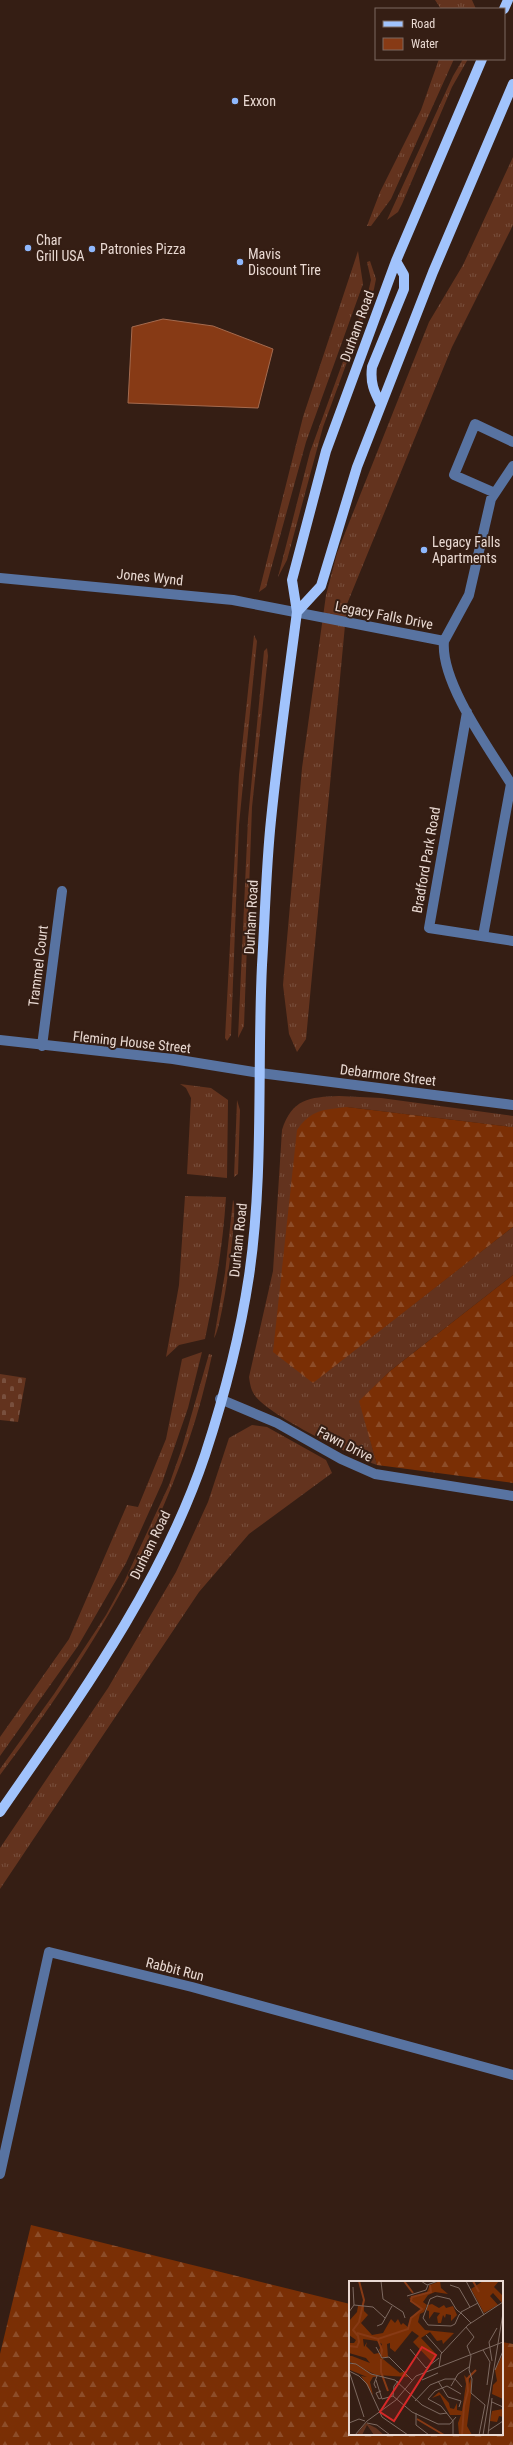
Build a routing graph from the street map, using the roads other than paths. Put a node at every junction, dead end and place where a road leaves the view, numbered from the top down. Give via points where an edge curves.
1 (482, 60) edge
2 (513, 84) edge
3 (396, 262) junction
4 (381, 405) junction
5 (513, 442) edge
6 (513, 466) edge
7 (495, 493) junction
8 (0, 578) edge
9 (297, 612) junction
10 (444, 641) junction
11 (466, 712) junction
12 (512, 786) edge
13 (62, 891) dead end
14 (483, 936) junction
15 (513, 941) edge
16 (0, 1040) edge
17 (42, 1046) junction
18 (260, 1073) junction
19 (513, 1105) edge
20 (220, 1399) junction
21 (513, 1496) edge
22 (0, 1812) edge
23 (513, 2075) edge
24 (0, 2174) edge

1 - 3 main road, Durham Road
2 - 4 main road via 433,272
3 - 4 main road via 404,275 404,290 372,367 370,379 372,389
3 - 9 main road, Durham Road via 326,451 292,580
4 - 9 main road via 347,497 321,586
5 - 7 street via 475,424 454,475
6 - 7 street, Legacy Falls Drive
7 - 10 street, Legacy Falls Drive via 491,499 469,595
8 - 9 street, Jones Wynd via 233,600
9 - 10 street, Legacy Falls Drive
9 - 18 main road, Durham Road via 271,822 262,969
10 - 11 street via 443,649 449,674
11 - 12 street
11 - 14 street, Bradford Park Road via 429,928
12 - 14 street
13 - 17 street, Trammel Court
14 - 15 street, Bradford Park Road
16 - 17 street, Fleming House Street
17 - 18 street, Fleming House Street via 173,1059
18 - 19 street, Debarmore Street
18 - 20 main road, Durham Road via 256,1194 249,1276 234,1350
20 - 21 street, Fawn Drive via 277,1423 341,1459 375,1474
20 - 22 main road, Durham Road via 205,1455 159,1562 129,1618 84,1690
23 - 24 street, Rabbit Run via 192,1987 49,1952

